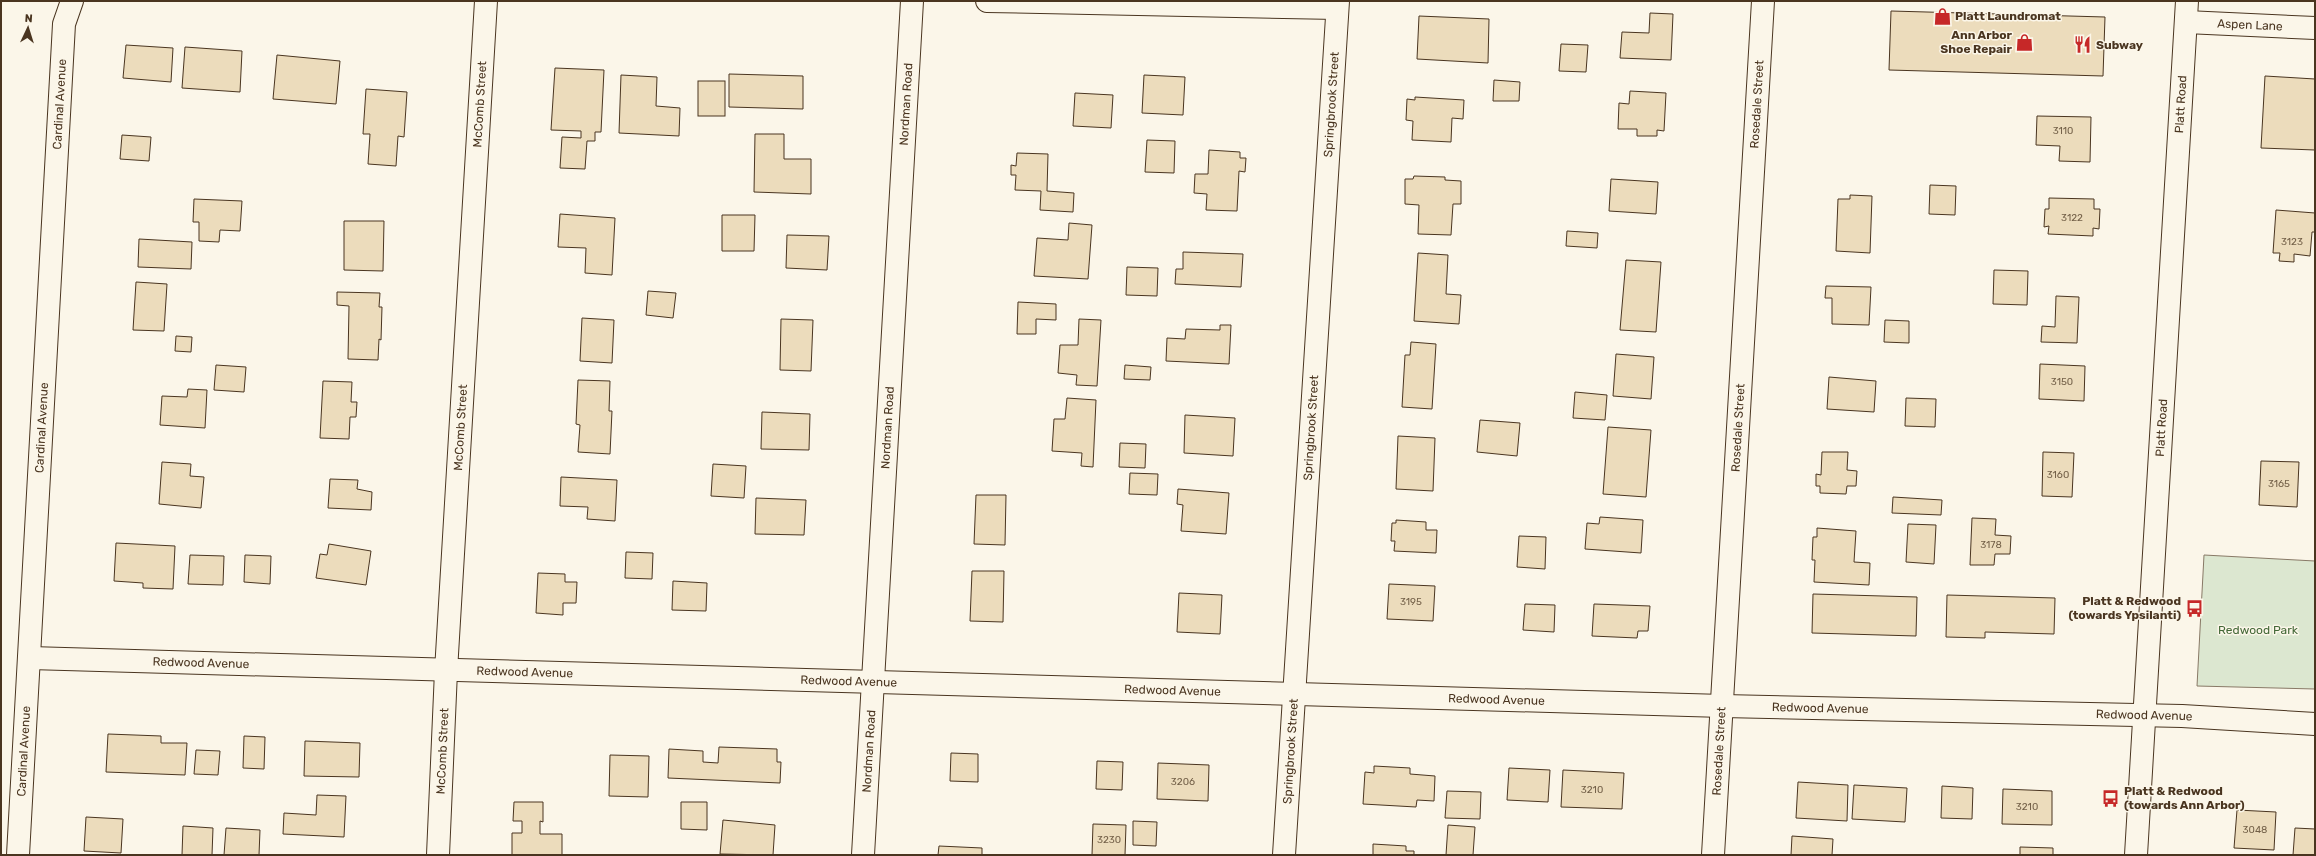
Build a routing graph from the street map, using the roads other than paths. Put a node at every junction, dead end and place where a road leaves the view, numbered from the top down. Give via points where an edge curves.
1 (72, 1) edge
2 (486, 1) edge
3 (912, 1) edge
4 (987, 1) edge
5 (1764, 1) edge
6 (2187, 1) edge
7 (1337, 5) edge
8 (2186, 22) junction
9 (2315, 28) edge
10 (30, 658) junction
11 (446, 671) junction
12 (872, 682) junction
13 (1294, 693) junction
14 (1723, 706) junction
15 (2145, 716) junction
16 (2315, 724) edge
17 (18, 855) edge
18 (438, 855) edge
19 (863, 855) edge
20 (1284, 855) edge
21 (1713, 855) edge
22 (2136, 855) edge

1 - 10 street, Cardinal Avenue via 64,24
2 - 11 street, McComb Street
3 - 12 street, Nordman Road
4 - 7 street
5 - 14 street, Rosedale Street
6 - 8 street, Platt Road
7 - 13 street, Springbrook Street
8 - 9 street, Aspen Lane
8 - 15 street, Platt Road
10 - 11 street, Redwood Avenue
10 - 17 street, Cardinal Avenue
11 - 12 street, Redwood Avenue
11 - 18 street, McComb Street
12 - 13 street, Redwood Avenue
12 - 19 street, Nordman Road
13 - 14 street, Redwood Avenue
13 - 20 street, Springbrook Street
14 - 15 street, Redwood Avenue
14 - 21 street, Rosedale Street
15 - 16 street, Redwood Avenue
15 - 22 street, Platt Road

